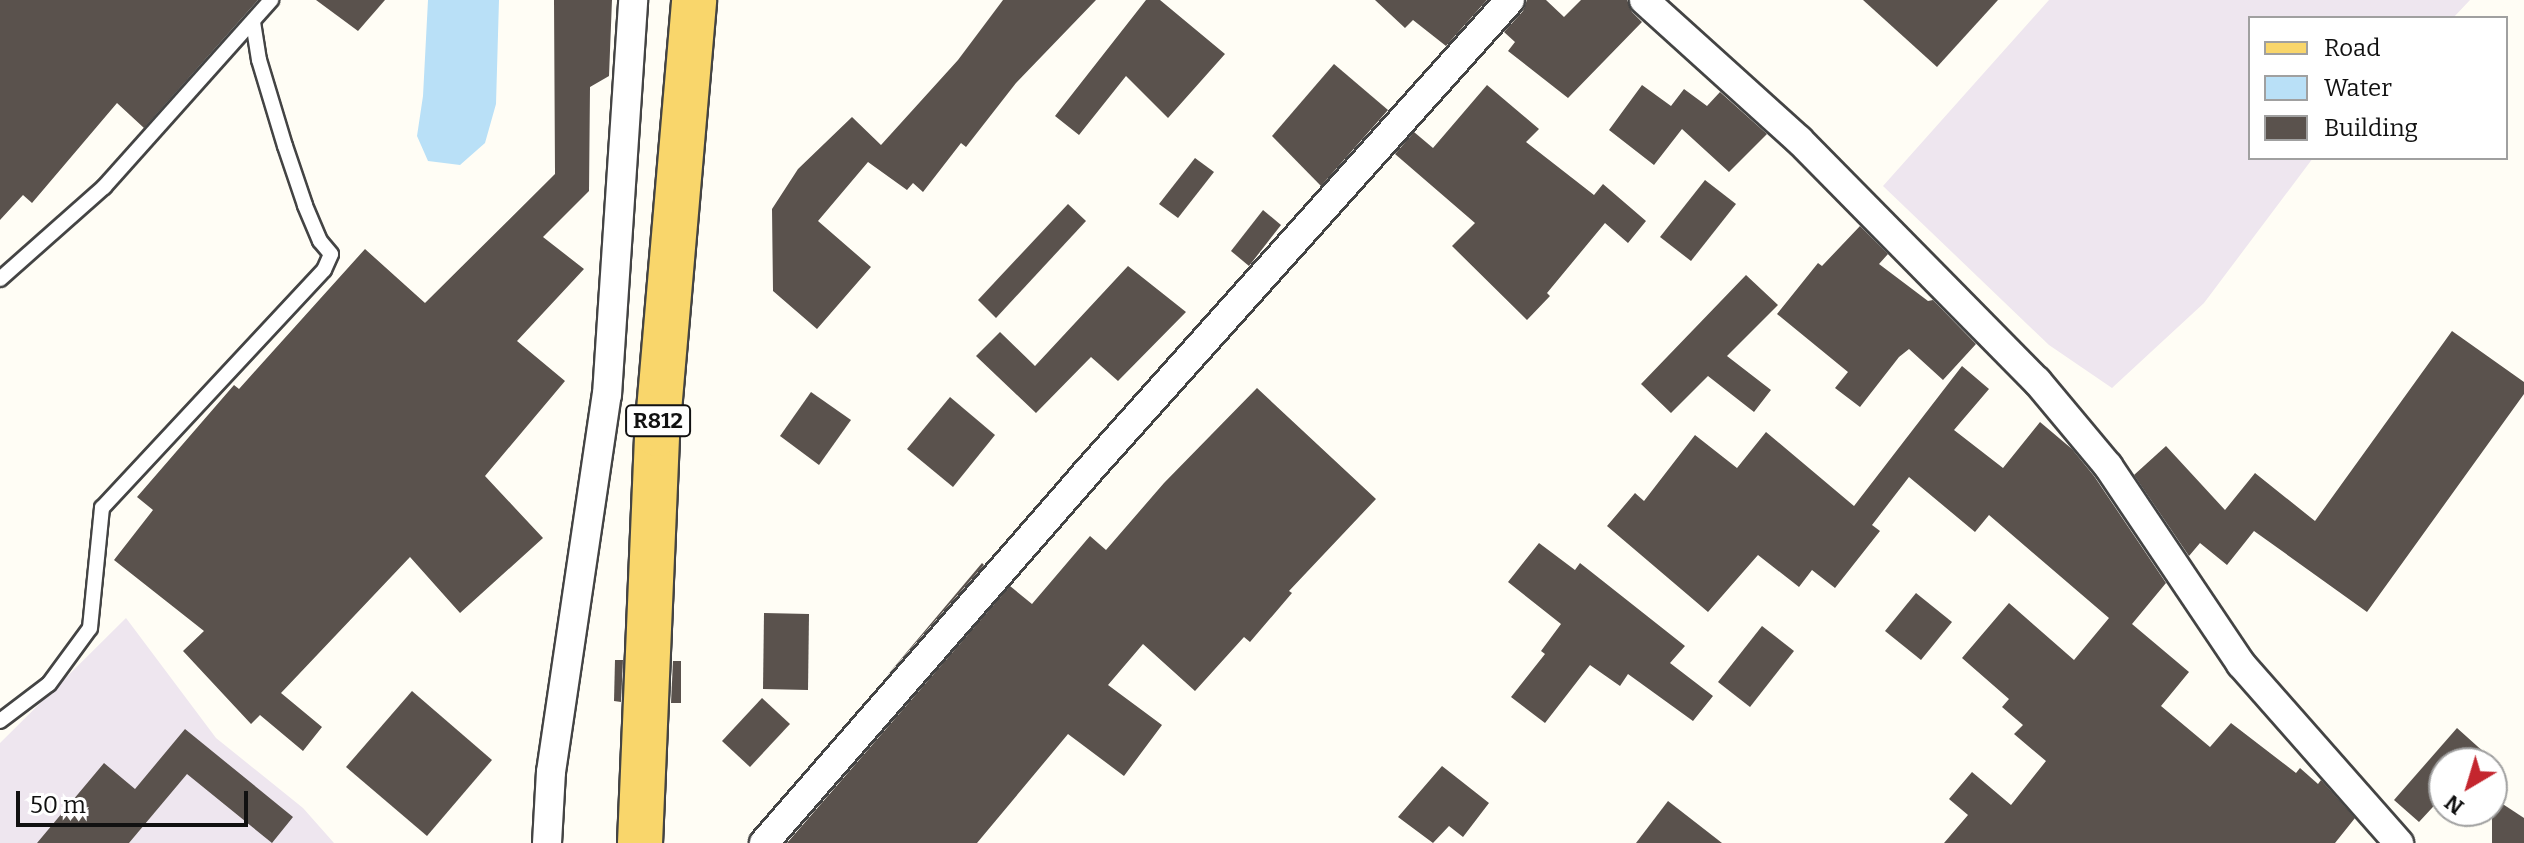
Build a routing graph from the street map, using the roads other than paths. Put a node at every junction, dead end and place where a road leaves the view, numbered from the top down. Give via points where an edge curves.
1 (271, 0) edge
2 (633, 0) edge
3 (694, 0) edge
4 (1510, 0) edge
5 (1644, 0) edge
6 (253, 22) junction
7 (4, 271) edge
8 (0, 721) edge
9 (547, 843) edge
10 (640, 843) edge
11 (764, 843) edge
12 (2399, 843) edge

1 - 6 lane
2 - 9 street via 607,395 551,772
3 - 10 main road, R812 via 657,434
4 - 11 street
5 - 12 street via 1799,140 2037,381 2108,466 2241,664
6 - 7 lane via 104,187
6 - 8 lane via 285,146 315,229 331,254 324,270 102,508 90,628 49,684

